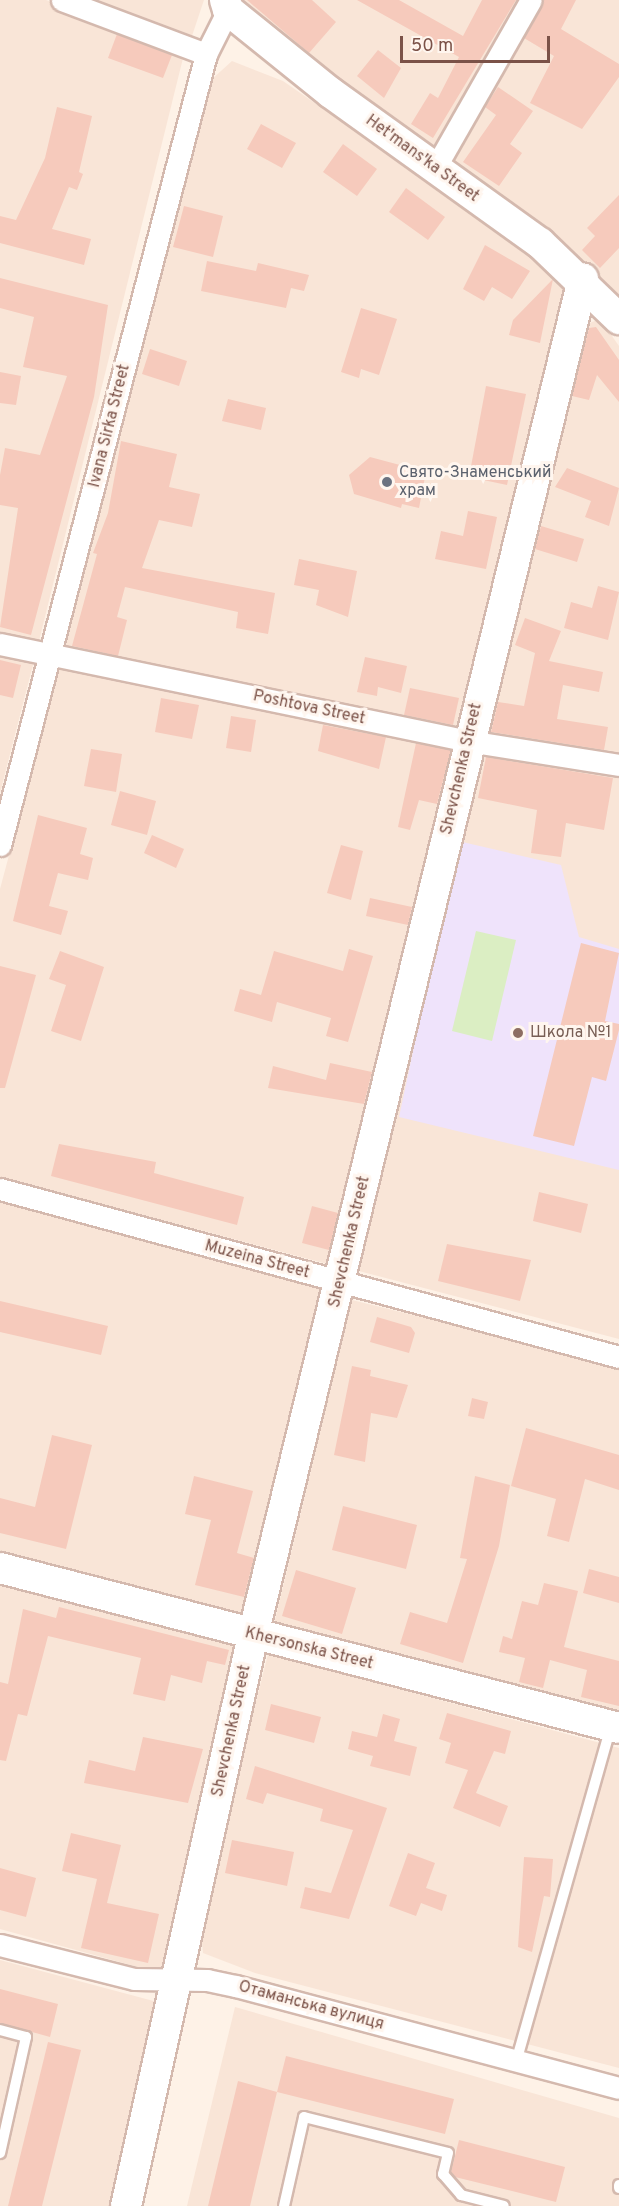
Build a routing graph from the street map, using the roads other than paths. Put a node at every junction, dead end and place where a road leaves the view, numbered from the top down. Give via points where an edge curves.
1 (62, 0) edge
2 (531, 0) edge
3 (227, 5) edge
4 (206, 54) junction
5 (435, 168) junction
6 (583, 279) junction
7 (619, 319) edge
8 (0, 644) edge
9 (51, 655) junction
10 (468, 741) junction
11 (619, 765) edge
12 (0, 845) edge
13 (0, 1189) edge
14 (341, 1282) junction
15 (619, 1357) edge
16 (0, 1568) edge
17 (253, 1635) junction
18 (615, 1727) edge
19 (0, 1945) edge
20 (177, 1983) junction
21 (0, 2030) edge
22 (516, 2062) junction
23 (619, 2088) edge
24 (0, 2153) edge
25 (126, 2206) edge
26 (284, 2206) edge
27 (504, 2206) edge

1 - 4 street
2 - 5 street
3 - 4 street, Ivana Sirka Street
3 - 5 street, Het'mans'ka Street
4 - 9 street, Ivana Sirka Street
5 - 6 street, Het'mans'ka Street
6 - 7 street, Het'mans'ka Street
6 - 10 street, Shevchenka Street
8 - 9 street, Poshtova Street
9 - 10 street, Poshtova Street
9 - 12 street, Ivana Sirka Street
10 - 11 street, Poshtova Street
10 - 14 street, Shevchenka Street
13 - 14 street, Muzeina Street
14 - 15 street, Muzeina Street
14 - 17 street, Shevchenka Street
16 - 17 street, Khersonska Street
17 - 18 street, Khersonska Street
17 - 20 street, Shevchenka Street
18 - 22 lane
19 - 20 street, Отаманська вулиця via 134,1979
20 - 22 street, Отаманська вулиця via 207,1980 246,1989
20 - 25 street, Shevchenka Street
21 - 24 lane via 26,2037
22 - 23 street, Отаманська вулиця
26 - 27 lane via 304,2117 448,2153 443,2174 461,2195

